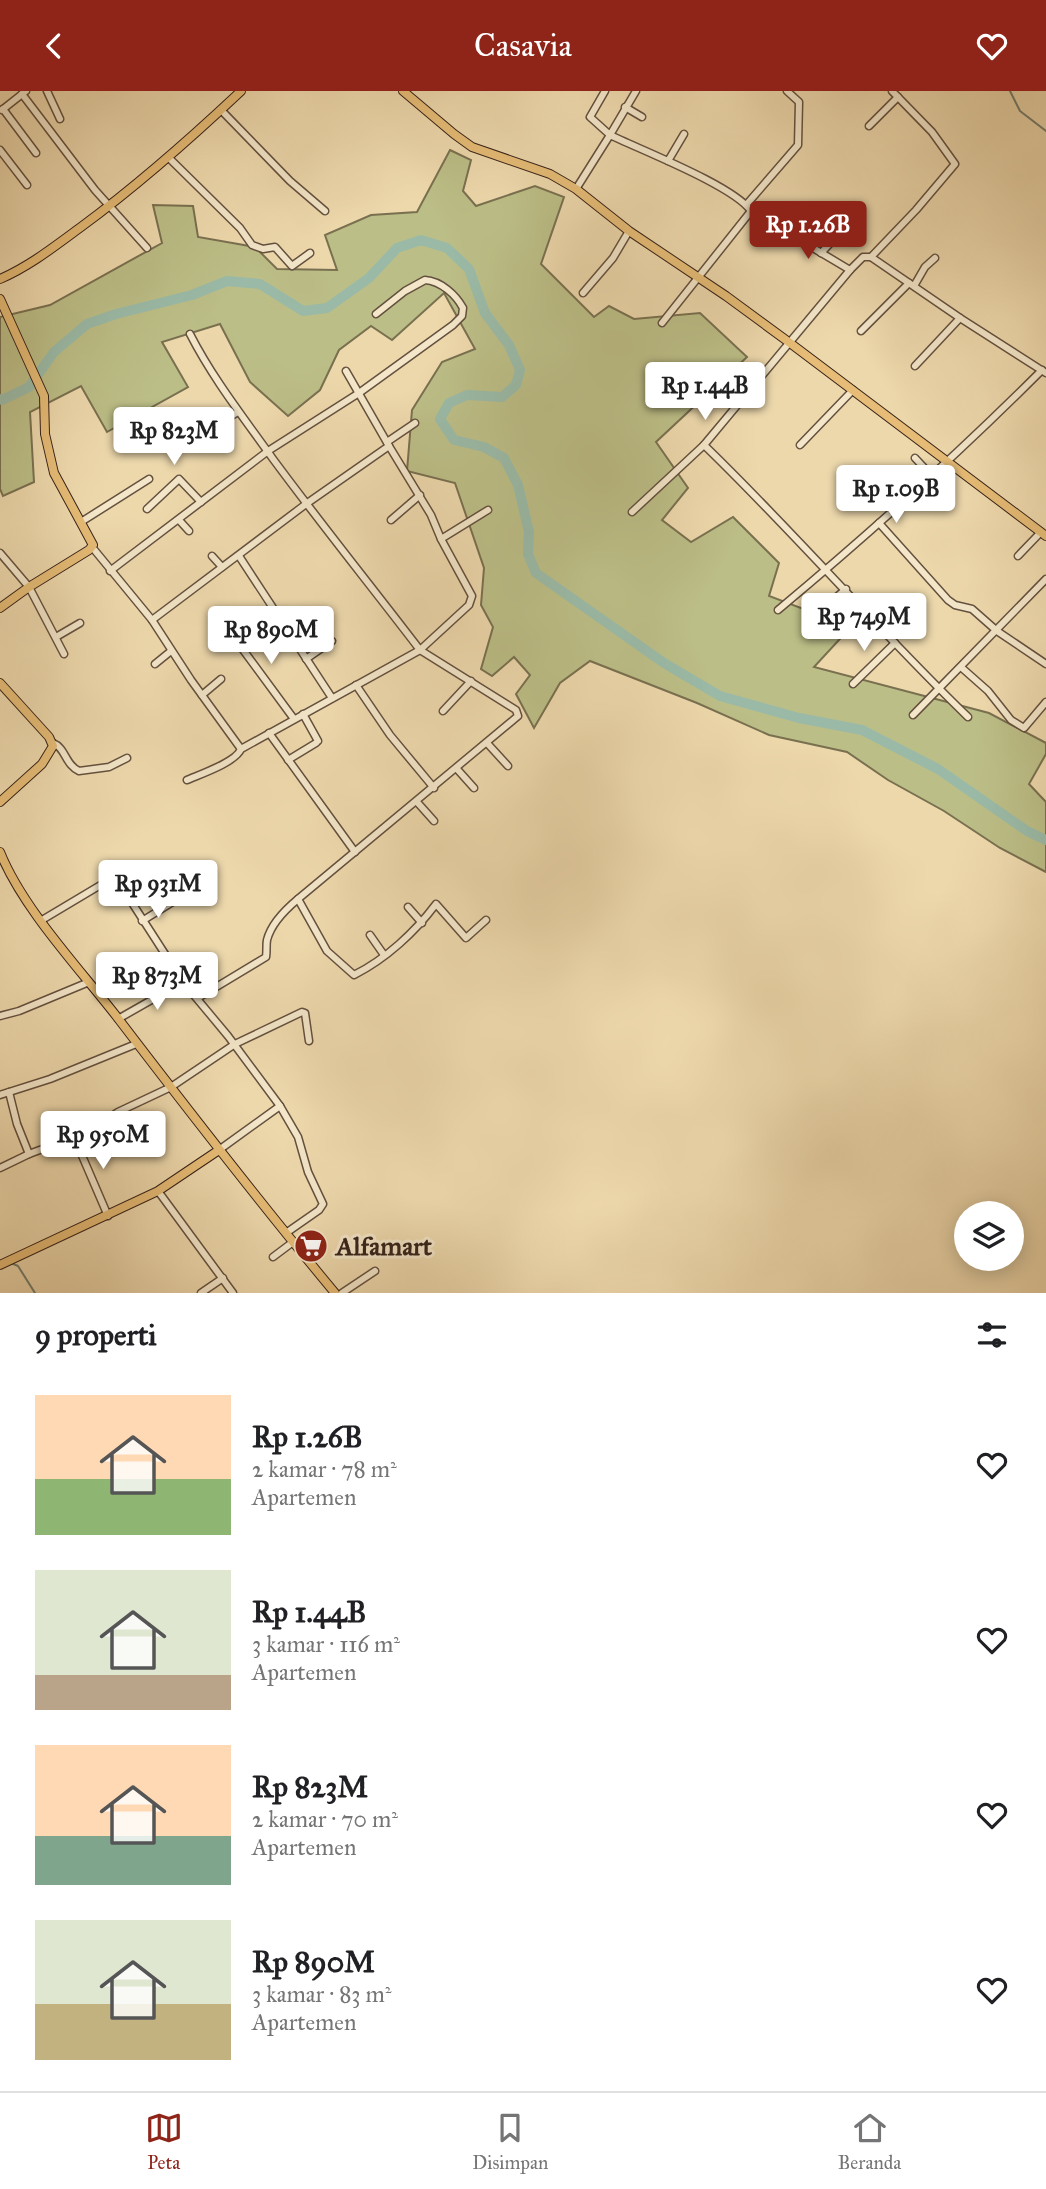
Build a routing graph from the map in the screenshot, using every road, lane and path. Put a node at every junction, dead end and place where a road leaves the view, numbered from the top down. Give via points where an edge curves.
1 (47, 91) edge
2 (241, 91) edge
3 (403, 91) edge
4 (606, 91) edge
5 (636, 91) edge
6 (787, 91) edge
7 (892, 91) edge
8 (24, 92) edge
9 (898, 97) junction
10 (625, 107) junction
11 (1, 110) edge
12 (221, 110) junction
13 (642, 117) dead end
14 (60, 119) dead end
15 (869, 126) dead end
16 (684, 134) dead end
17 (610, 135) junction
18 (0, 150) edge
19 (36, 153) dead end
20 (169, 158) junction
21 (668, 161) junction
22 (27, 185) dead end
23 (576, 189) junction
24 (817, 205) dead end
25 (109, 207) junction
26 (749, 207) junction
27 (325, 211) dead end
28 (860, 212) dead end
29 (629, 231) junction
30 (792, 237) junction
31 (147, 248) dead end
32 (310, 253) dead end
33 (821, 253) junction
34 (871, 257) junction
35 (935, 258) dead end
36 (850, 270) junction
37 (697, 277) junction
38 (0, 279) edge
39 (912, 285) junction
40 (583, 293) dead end
41 (0, 299) edge
42 (376, 314) dead end
43 (960, 318) junction
44 (662, 323) dead end
45 (861, 331) dead end
46 (191, 334) dead end
47 (790, 343) junction
48 (915, 366) dead end
49 (346, 371) dead end
50 (1044, 371) edge
51 (853, 390) junction
52 (359, 393) junction
53 (238, 412) junction
54 (415, 423) dead end
55 (185, 444) dead end
56 (388, 444) junction
57 (704, 445) junction
58 (800, 445) dead end
59 (268, 451) junction
60 (915, 458) dead end
61 (947, 460) junction
62 (931, 475) junction
63 (149, 479) dead end
64 (420, 495) junction
65 (201, 502) junction
66 (306, 504) junction
67 (147, 509) dead end
68 (488, 510) dead end
69 (632, 512) dead end
70 (179, 520) junction
71 (391, 520) dead end
72 (81, 522) junction
73 (879, 523) junction
74 (189, 531) dead end
75 (1043, 534) edge
76 (441, 539) junction
77 (92, 547) junction
78 (0, 553) edge
79 (212, 556) dead end
80 (239, 556) junction
81 (1018, 556) dead end
82 (222, 567) junction
83 (827, 569) junction
84 (110, 571) junction
85 (1046, 579) edge
86 (29, 587) junction
87 (846, 589) junction
88 (0, 608) edge
89 (778, 610) dead end
90 (815, 616) dead end
91 (152, 620) junction
92 (80, 623) dead end
93 (226, 628) dead end
94 (997, 631) junction
95 (56, 637) junction
96 (332, 641) dead end
97 (895, 643) junction
98 (420, 650) junction
99 (171, 651) junction
100 (64, 653) dead end
101 (306, 659) junction
102 (155, 664) dead end
103 (1046, 664) edge
104 (962, 668) junction
105 (221, 679) dead end
106 (471, 681) junction
107 (0, 683) edge
108 (853, 684) dead end
109 (356, 685) junction
110 (939, 688) junction
111 (202, 695) junction
112 (332, 698) junction
113 (1046, 702) edge
114 (443, 711) dead end
115 (303, 714) junction
116 (914, 715) dead end
117 (968, 717) dead end
118 (294, 719) junction
119 (269, 733) junction
120 (53, 743) junction
121 (488, 743) junction
122 (241, 749) junction
123 (127, 758) dead end
124 (288, 760) junction
125 (508, 766) dead end
126 (457, 769) junction
127 (187, 780) dead end
128 (434, 788) junction
129 (474, 788) dead end
130 (0, 802) edge
131 (417, 802) junction
132 (435, 821) dead end
133 (0, 852) edge
134 (355, 852) junction
135 (3, 867) edge
136 (184, 895) dead end
137 (298, 899) junction
138 (408, 907) dead end
139 (42, 920) junction
140 (486, 920) dead end
141 (142, 921) junction
142 (422, 923) junction
143 (370, 935) dead end
144 (384, 955) junction
145 (89, 982) junction
146 (183, 982) junction
147 (198, 998) junction
148 (0, 1016) edge
149 (118, 1019) junction
150 (309, 1041) dead end
151 (136, 1044) junction
152 (235, 1044) junction
153 (171, 1087) junction
154 (9, 1092) junction
155 (0, 1095) edge
156 (280, 1106) junction
157 (74, 1137) junction
158 (219, 1150) junction
159 (29, 1154) junction
160 (0, 1168) edge
161 (158, 1191) junction
162 (108, 1216) junction
163 (286, 1233) junction
164 (292, 1242) junction
165 (273, 1257) dead end
166 (0, 1265) edge
167 (375, 1271) dead end
168 (223, 1278) junction
169 (201, 1293) edge
170 (233, 1293) edge
171 (335, 1293) edge
172 (342, 1293) edge

1 - 14 street
2 - 12 main road
3 - 23 main road via 472,146 550,174
4 - 17 street via 590,117
5 - 10 street
6 - 26 street via 799,102 798,145
7 - 9 street
8 - 11 street
8 - 25 street
9 - 15 street
9 - 34 street via 932,131 955,163
10 - 13 street
10 - 17 street
11 - 19 street
12 - 20 main road
12 - 27 street
16 - 21 street
17 - 21 street
17 - 23 street
18 - 22 street
20 - 25 main road
20 - 32 street via 251,245 275,247 292,266
21 - 26 street
23 - 29 main road
24 - 30 street
25 - 31 street
25 - 38 main road via 49,251
26 - 30 street
26 - 37 street
28 - 33 street
29 - 37 main road
29 - 40 street
30 - 33 street
33 - 36 street
34 - 36 street via 863,257
34 - 39 street
35 - 39 street
36 - 47 street
37 - 44 street
37 - 47 main road
39 - 43 street
39 - 45 street
41 - 72 main road via 40,387 51,465
42 - 52 street via 425,280 439,283 463,308 453,325
43 - 48 street
43 - 50 street
46 - 53 street
47 - 51 main road
47 - 57 street
49 - 52 street
50 - 61 street
51 - 58 street
51 - 61 main road
52 - 56 street
52 - 59 street
53 - 55 street
53 - 59 street
54 - 56 street
56 - 64 street
56 - 66 street
57 - 69 street
57 - 83 street
59 - 65 street
59 - 66 street
60 - 62 street
61 - 62 street
61 - 75 main road
62 - 73 street
63 - 72 street
64 - 71 street
64 - 76 street
65 - 67 street via 179,479
65 - 70 street
66 - 80 street
66 - 98 street
68 - 76 street
70 - 74 street
70 - 84 street
72 - 77 main road
73 - 83 street
73 - 94 street via 948,600 972,609
75 - 81 street
76 - 98 street via 472,596 469,605
77 - 84 street
77 - 86 main road
78 - 86 street
79 - 82 street
80 - 82 street
80 - 101 street
82 - 91 street
83 - 87 street
83 - 89 street
84 - 91 street
85 - 94 street
86 - 88 main road
86 - 95 street
87 - 90 street
87 - 97 street
91 - 99 street
92 - 95 street
93 - 118 street
94 - 103 street
94 - 104 street
95 - 100 street
96 - 101 street
97 - 108 street
97 - 110 street
98 - 106 street
98 - 109 street
99 - 102 street
99 - 111 street
101 - 112 street
104 - 110 street
104 - 113 street via 1024,728
105 - 111 street
106 - 114 street
106 - 121 street via 518,714
107 - 120 main road
109 - 112 street
109 - 128 street
110 - 116 street
110 - 117 street
111 - 122 street
112 - 115 street
115 - 118 street
115 - 124 street via 317,742
118 - 119 street
119 - 122 street
119 - 124 street
120 - 123 street via 79,771 109,767
120 - 130 main road via 42,764
121 - 125 street
121 - 126 street
122 - 127 street via 228,761
124 - 134 street
126 - 128 street
126 - 129 street
128 - 131 street
131 - 132 street
131 - 134 street
133 - 135 main road
134 - 137 street
135 - 139 main road
136 - 141 street
137 - 144 street via 327,951 349,972 356,974
137 - 147 street via 270,933 266,957
138 - 142 street
139 - 141 street via 115,879
139 - 145 main road
140 - 142 street via 466,938 437,903
141 - 146 street
142 - 144 street
143 - 144 street
145 - 148 street
145 - 149 main road
146 - 147 street
146 - 149 street
147 - 152 street
149 - 151 main road
150 - 152 street via 303,1012
151 - 153 main road
151 - 154 street
152 - 153 street
152 - 156 street
153 - 157 street
153 - 158 main road
154 - 155 street
154 - 159 street
156 - 158 street
156 - 163 street via 298,1137 323,1204
157 - 159 street
157 - 162 street
158 - 161 main road
158 - 163 main road
159 - 160 street
161 - 162 main road
161 - 168 street
162 - 166 main road
163 - 164 main road
164 - 165 street
164 - 171 main road
167 - 172 street
168 - 169 street
168 - 170 street

